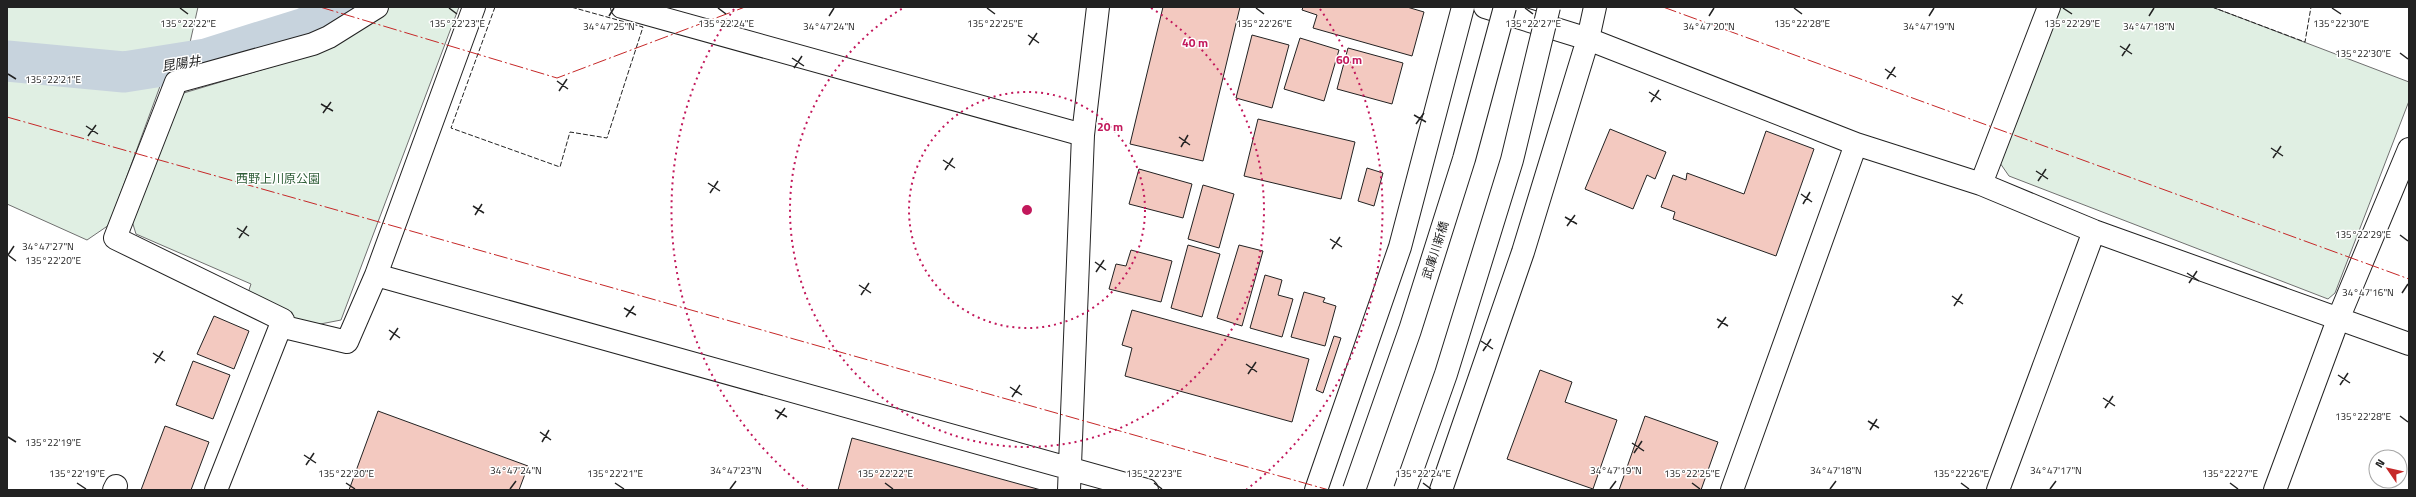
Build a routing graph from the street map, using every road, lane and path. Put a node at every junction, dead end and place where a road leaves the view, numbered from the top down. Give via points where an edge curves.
1 (377, 7) edge
2 (474, 7) edge
3 (622, 7) edge
4 (1098, 7) edge
5 (1463, 7) edge
6 (1486, 7) edge
7 (1505, 7) edge
8 (1549, 7) edge
9 (1595, 7) edge
10 (2049, 7) edge
11 (1588, 39) junction
12 (1083, 135) junction
13 (1856, 144) junction
14 (2409, 149) edge
15 (1981, 184) junction
16 (2094, 231) junction
17 (376, 275) junction
18 (2339, 318) junction
19 (280, 326) junction
20 (2409, 344) edge
21 (1069, 468) junction
22 (216, 490) edge
23 (1069, 490) edge
24 (1147, 490) edge
25 (1316, 490) edge
26 (1354, 490) edge
27 (1405, 490) edge
28 (1441, 490) edge
29 (1732, 490) edge
30 (1998, 490) edge
31 (2275, 490) edge

1 - 19 street via 313,44 176,82 115,238 283,320
2 - 17 street
3 - 12 street
4 - 12 street
5 - 25 street via 1400,247
6 - 11 street
7 - 26 street, 武庫川新橋, bridge via 1462,166 1410,330
8 - 27 street, bridge via 1512,160 1446,374
9 - 11 street
10 - 15 street
11 - 13 street
11 - 28 street via 1523,252
12 - 21 street
13 - 15 street
13 - 29 street
14 - 18 street
15 - 16 street
16 - 18 street
16 - 30 street
17 - 19 street via 347,342
17 - 21 street
18 - 20 street
18 - 31 street
19 - 22 street
21 - 23 street
21 - 24 street

